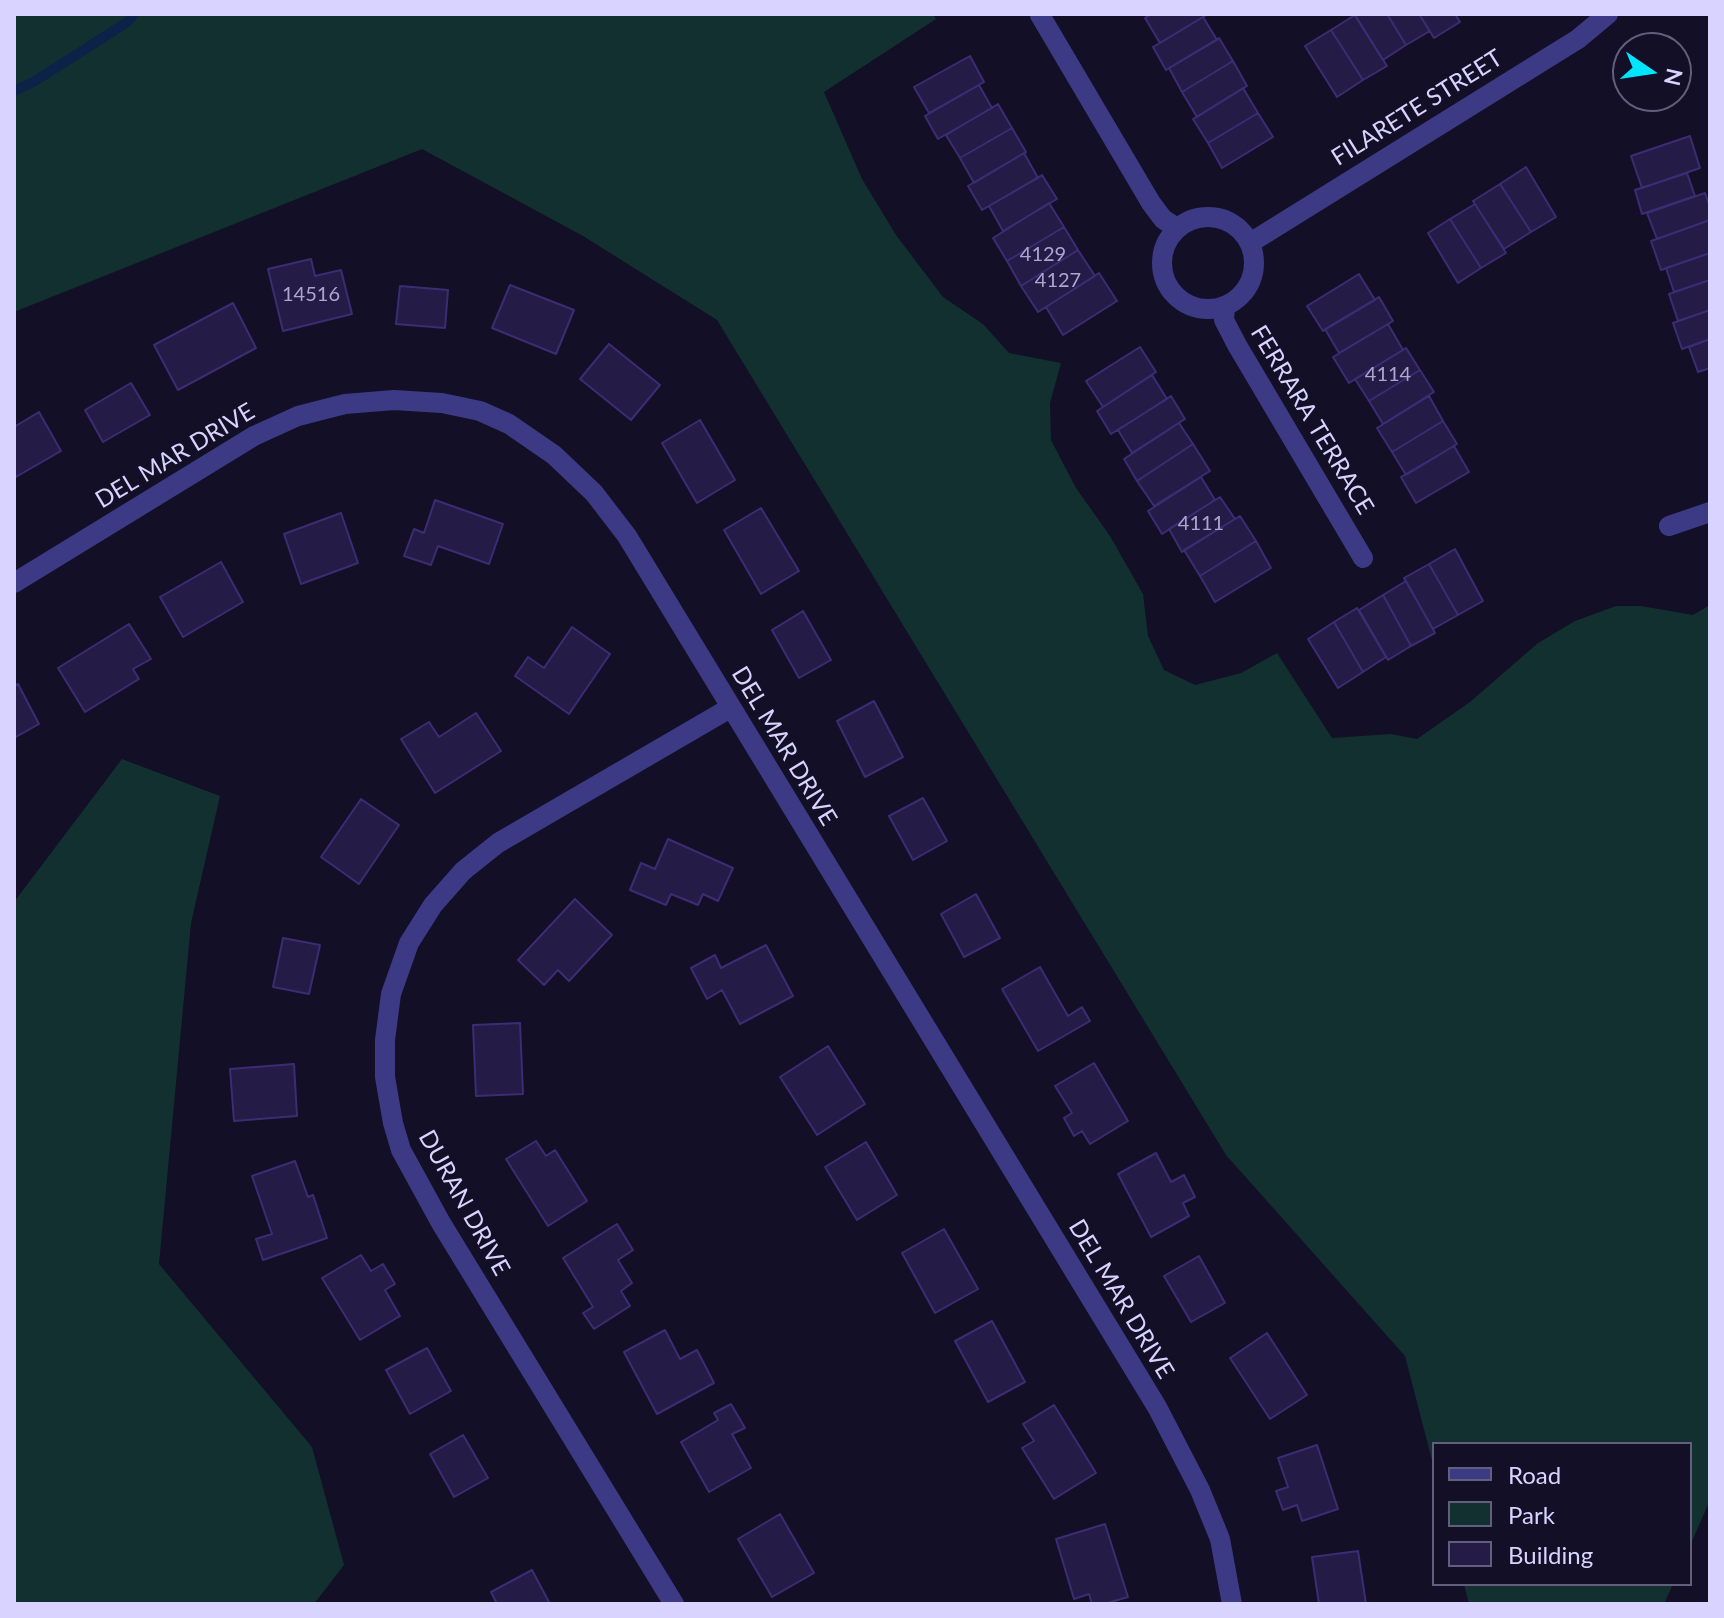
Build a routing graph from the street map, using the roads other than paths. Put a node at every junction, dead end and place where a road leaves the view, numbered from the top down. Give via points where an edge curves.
1 (1608, 14) edge
2 (1040, 15) edge
3 (1177, 228) junction
4 (1250, 243) junction
5 (1225, 306) junction
6 (1710, 512) edge
7 (1669, 526) dead end
8 (1363, 558) dead end
9 (14, 583) edge
10 (730, 708) junction
11 (674, 1604) edge
12 (1232, 1604) edge

1 - 4 street, FILARETE STREET via 1578,39
2 - 3 street via 1151,203
3 - 4 street via 1199,217 1214,217 1235,225
3 - 5 street, FERRARA TERRACE via 1163,252 1169,289 1190,307
4 - 5 street, FERRARA TERRACE via 1251,279
5 - 8 street, FERRARA TERRACE via 1224,320 1237,345
6 - 7 street
9 - 10 street, DEL MAR DRIVE via 254,436 298,416 345,404 442,403 509,424 554,455 594,493 627,536
10 - 11 street, DURAN DRIVE via 498,843 463,871 409,943 391,994 385,1040 385,1077 401,1150
10 - 12 street, DEL MAR DRIVE via 1157,1407 1220,1539

